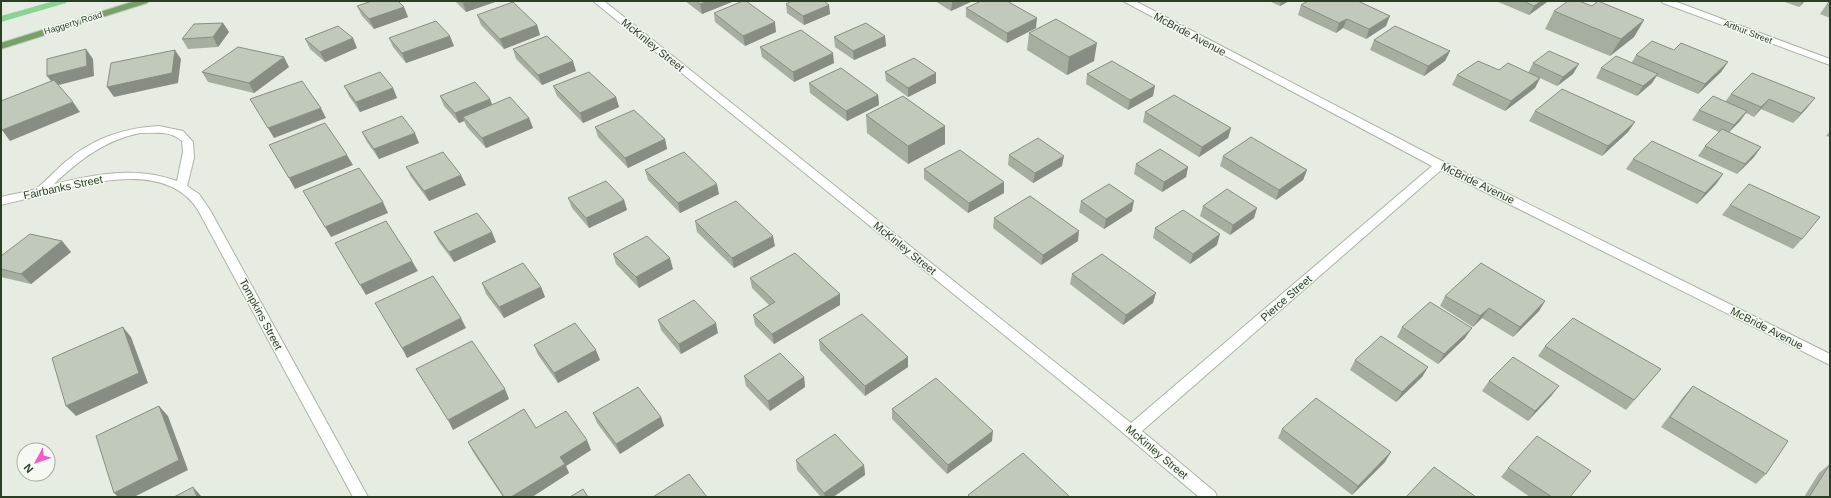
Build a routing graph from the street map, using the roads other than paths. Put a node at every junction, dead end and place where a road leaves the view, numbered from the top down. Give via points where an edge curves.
1 (144, 1) edge
2 (598, 1) edge
3 (1128, 1) edge
4 (1666, 1) edge
5 (1, 46) edge
6 (1830, 62) edge
7 (1440, 165) junction
8 (126, 176) joint
9 (181, 187) junction
10 (39, 192) junction
11 (1, 201) edge
12 (1830, 360) edge
13 (1132, 431) junction
14 (361, 497) edge
15 (1210, 497) edge

1 - 5 main road, Haggerty Road
2 - 13 street, McKinley Street
3 - 7 street, McBride Avenue
4 - 6 street, Arthur Street
7 - 12 street, McBride Avenue
7 - 13 street, Pierce Street
8 - 9 street, Tompkins Street via 165,180
8 - 10 street, Fairbanks Street via 81,181
9 - 10 street via 189,152 188,142 181,134 170,130 150,129 137,130 98,142 75,158
9 - 14 street, Tompkins Street via 194,196 204,210
10 - 11 street, Fairbanks Street
13 - 15 street, McKinley Street

